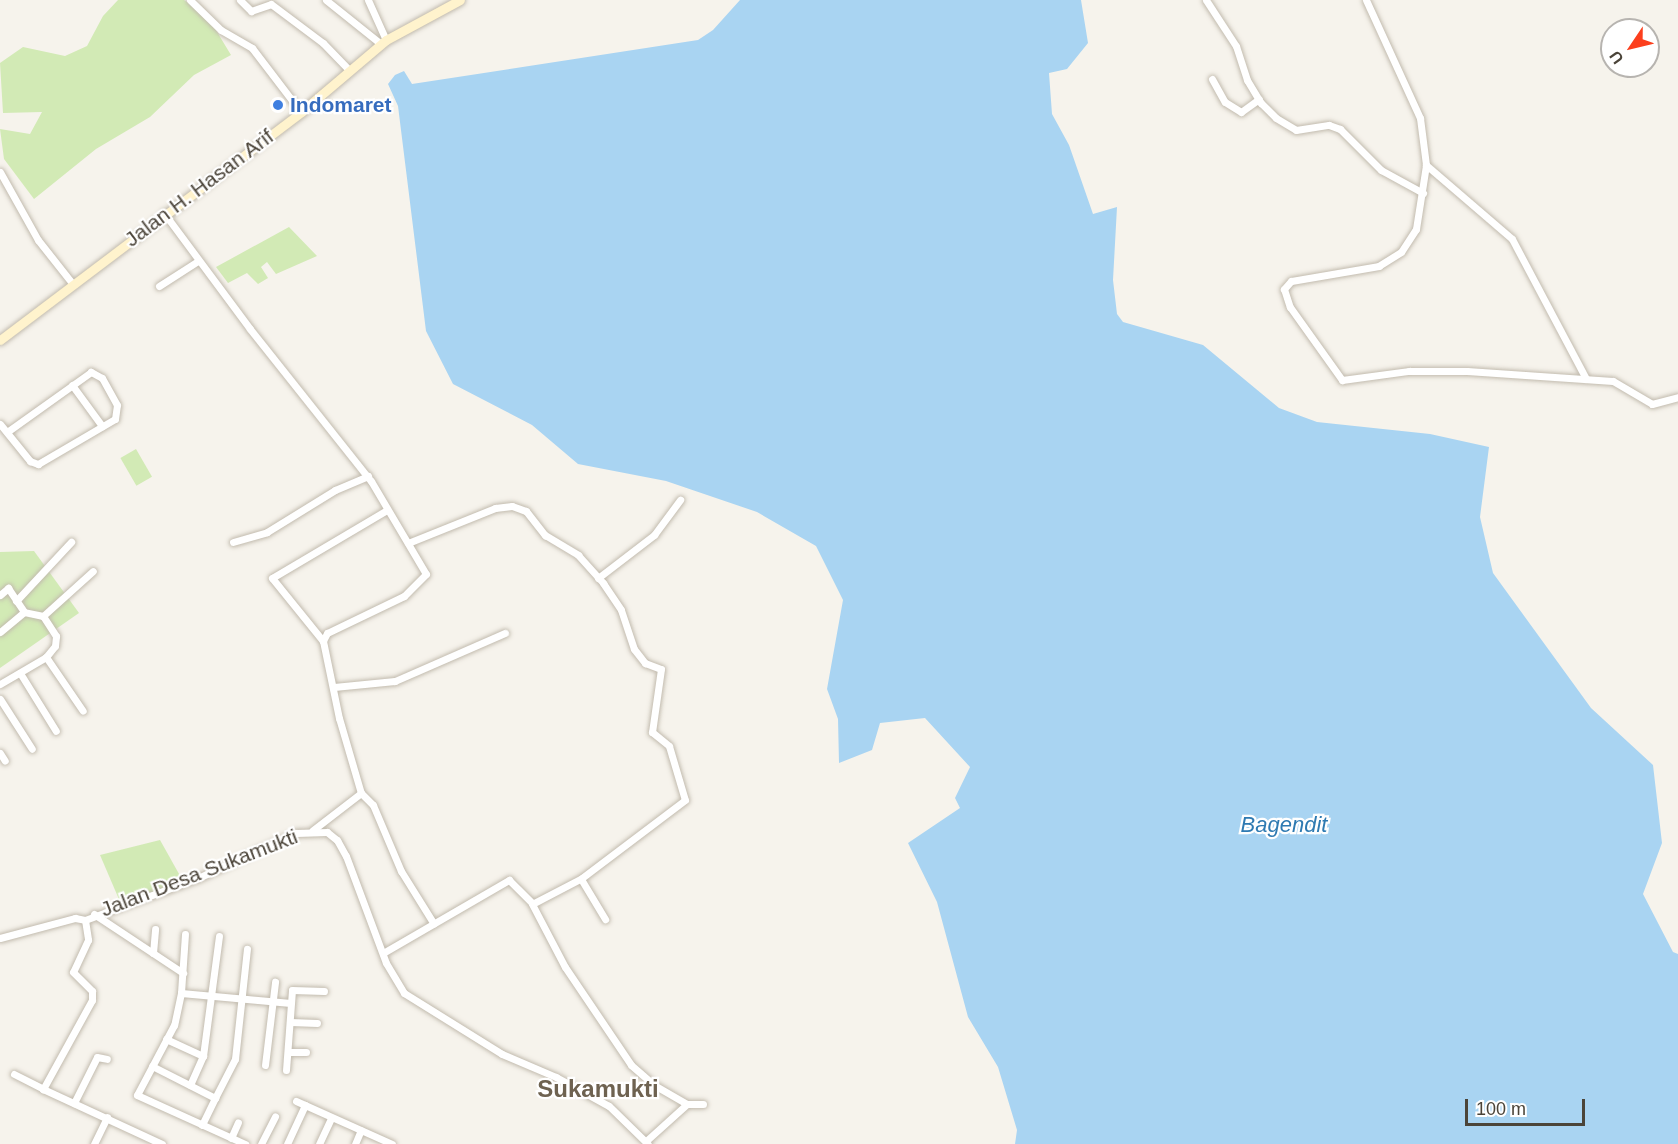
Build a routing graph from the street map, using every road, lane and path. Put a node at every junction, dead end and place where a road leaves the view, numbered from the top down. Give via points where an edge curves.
1 (190, 0) edge
2 (240, 0) edge
3 (326, 0) edge
4 (368, 0) edge
5 (460, 0) edge
6 (1206, 0) edge
7 (1366, 0) edge
8 (384, 42) junction
9 (350, 71) junction
10 (1212, 79) dead end
11 (1258, 99) junction
12 (301, 112) junction
13 (1425, 165) junction
14 (0, 172) edge
15 (1423, 193) junction
16 (164, 213) junction
17 (198, 261) junction
18 (72, 284) junction
19 (159, 286) dead end
20 (0, 340) edge
21 (1586, 379) junction
22 (72, 385) junction
23 (1678, 397) edge
24 (0, 424) edge
25 (102, 426) junction
26 (7, 432) junction
27 (368, 476) junction
28 (680, 500) dead end
29 (387, 510) junction
30 (71, 542) dead end
31 (233, 542) dead end
32 (408, 543) junction
33 (93, 571) dead end
34 (598, 578) junction
35 (0, 595) edge
36 (16, 601) junction
37 (24, 612) junction
38 (43, 616) junction
39 (0, 633) edge
40 (505, 633) dead end
41 (323, 641) junction
42 (46, 657) junction
43 (20, 673) junction
44 (0, 684) edge
45 (334, 687) junction
46 (0, 699) edge
47 (83, 711) dead end
48 (56, 731) dead end
49 (32, 749) dead end
50 (0, 753) edge
51 (5, 761) dead end
52 (361, 793) junction
53 (313, 830) junction
54 (580, 879) junction
55 (532, 903) junction
56 (94, 914) junction
57 (605, 919) dead end
58 (85, 920) junction
59 (434, 924) junction
60 (154, 929) dead end
61 (185, 934) dead end
62 (219, 936) dead end
63 (0, 938) edge
64 (247, 949) dead end
65 (153, 953) junction
66 (383, 953) junction
67 (183, 973) junction
68 (275, 982) dead end
69 (324, 991) dead end
70 (181, 993) junction
71 (213, 996) junction
72 (242, 998) junction
73 (273, 1000) junction
74 (291, 1003) junction
75 (290, 1022) junction
76 (316, 1023) dead end
77 (166, 1039) junction
78 (288, 1052) junction
79 (306, 1052) dead end
80 (203, 1056) junction
81 (108, 1059) dead end
82 (265, 1065) dead end
83 (152, 1066) junction
84 (286, 1070) dead end
85 (14, 1074) dead end
86 (190, 1085) junction
87 (43, 1089) junction
88 (215, 1098) junction
89 (296, 1101) dead end
90 (74, 1103) junction
91 (687, 1104) junction
92 (704, 1104) dead end
93 (305, 1105) junction
94 (275, 1116) dead end
95 (107, 1117) junction
96 (331, 1118) junction
97 (238, 1122) dead end
98 (202, 1125) junction
99 (361, 1130) junction
100 (231, 1138) junction
101 (647, 1143) edge
102 (94, 1144) edge
103 (162, 1144) edge
104 (245, 1144) edge
105 (261, 1144) edge
106 (287, 1144) edge
107 (320, 1144) edge
108 (355, 1144) edge
109 (392, 1144) edge

1 - 12 street via 221,30 252,48
2 - 9 street via 251,11 270,4 323,43
3 - 8 street
4 - 8 street
5 - 8 main road, Jalan H. Hasan Arif
6 - 11 street via 1236,45 1247,80
7 - 13 street via 1420,118
8 - 9 main road, Jalan H. Hasan Arif
9 - 12 main road, Jalan H. Hasan Arif
10 - 11 street via 1225,102 1241,112
11 - 15 street via 1276,118 1296,130 1329,125 1341,129 1381,170
12 - 16 main road, Jalan H. Hasan Arif
13 - 15 street
13 - 21 street via 1512,239
14 - 18 street via 38,240
15 - 21 street via 1413,235 1388,262 1291,281 1284,289 1290,307 1342,380 1409,370
16 - 17 street
16 - 18 main road, Jalan H. Hasan Arif
17 - 19 street
17 - 27 street
18 - 20 main road, Jalan H. Hasan Arif
21 - 23 street via 1622,384 1652,404
22 - 25 street
22 - 25 street via 91,372 102,378 118,413
22 - 26 street
24 - 26 street
25 - 26 street via 35,464
27 - 29 street
27 - 31 street via 335,490 267,532
28 - 34 street via 654,535
29 - 32 street
29 - 41 street via 272,578
30 - 36 street
32 - 34 street via 495,508 512,506 526,511 545,535 578,555
32 - 41 street via 426,574 424,580 404,596 327,633
33 - 38 street
34 - 54 street via 621,610 634,649 645,663 661,669 651,732 668,744 686,795 682,802
35 - 36 street via 8,588
36 - 37 street
37 - 38 street
37 - 39 street
38 - 42 street via 56,636 56,646
40 - 45 street via 395,681
41 - 45 street
42 - 43 street
42 - 47 street
43 - 44 street
43 - 48 street
45 - 52 street
46 - 49 street
50 - 51 street
52 - 53 street
52 - 59 street via 373,805 399,866
53 - 56 street, Jalan Desa Sukamukti via 180,885
53 - 66 street, Jalan Desa Sukamukti via 327,832 337,840
54 - 55 street
54 - 57 street
55 - 59 street via 509,880
55 - 91 street via 565,967 632,1065 654,1085
56 - 58 street, Jalan Desa Sukamukti
56 - 65 street
58 - 63 street, Jalan Desa Sukamukti via 75,918
58 - 87 street via 88,940 73,972 92,992 92,1000
59 - 66 street
60 - 65 street
61 - 67 street
62 - 71 street
64 - 72 street
65 - 67 street
66 - 101 street, Jalan Desa Sukamukti via 393,978 421,1006 502,1054 609,1106
67 - 70 street
68 - 73 street
69 - 74 street via 292,990
70 - 71 street
70 - 77 street via 174,1025
71 - 72 street
71 - 80 street
72 - 73 street
72 - 88 street via 235,1059
73 - 74 street
73 - 82 street
74 - 75 street
75 - 76 street
75 - 78 street
77 - 80 street
77 - 83 street
78 - 79 street
78 - 84 street
80 - 86 street
81 - 90 street via 98,1057
83 - 86 street
83 - 98 street via 137,1095
85 - 87 street
86 - 88 street
87 - 90 street
88 - 98 street
89 - 93 street
90 - 95 street
91 - 92 street
91 - 101 street
93 - 96 street
93 - 106 street
94 - 105 street
95 - 102 street
95 - 103 street
96 - 99 street
96 - 107 street
97 - 100 street
98 - 100 street
99 - 108 street
99 - 109 street
100 - 104 street

